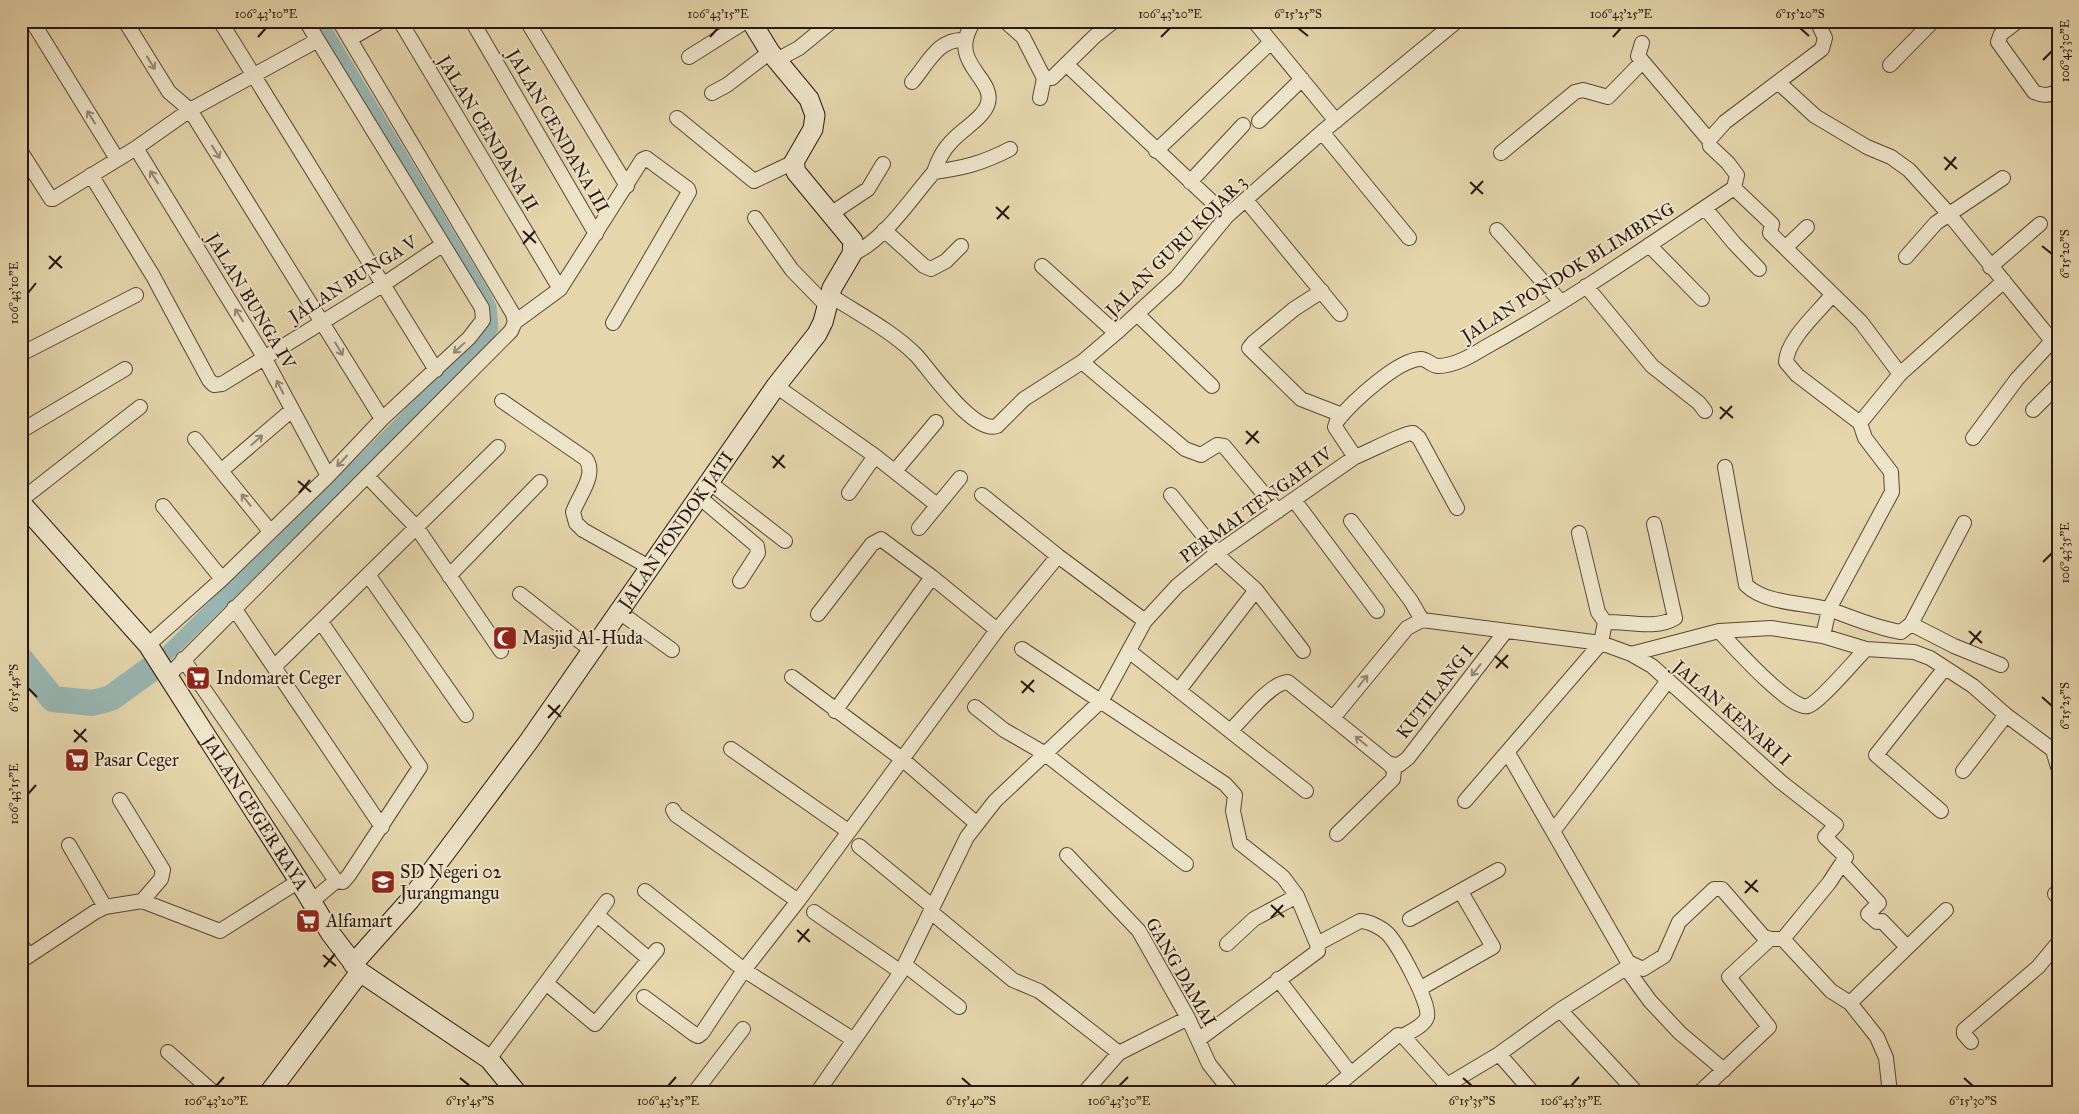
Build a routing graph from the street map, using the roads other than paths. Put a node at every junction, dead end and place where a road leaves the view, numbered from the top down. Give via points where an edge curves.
1 (32, 21) edge
2 (125, 21) edge
3 (220, 21) edge
4 (306, 21) edge
5 (339, 21) edge
6 (381, 21) edge
7 (400, 21) edge
8 (472, 21) edge
9 (527, 21) edge
10 (746, 21) edge
11 (752, 21) edge
12 (832, 21) edge
13 (974, 21) edge
14 (1005, 21) edge
15 (1114, 21) edge
16 (1254, 21) edge
17 (1457, 21) edge
18 (1817, 21) edge
19 (1933, 21) edge
20 (2018, 21) edge
21 (350, 39) junction
22 (318, 40) junction
23 (964, 40) junction
24 (1272, 42) junction
25 (1642, 43) dead end
26 (773, 56) junction
27 (689, 57) dead end
28 (1642, 62) junction
29 (1066, 64) junction
30 (1890, 65) dead end
31 (254, 75) junction
32 (1044, 78) junction
33 (1302, 79) junction
34 (912, 82) dead end
35 (1779, 83) junction
36 (2058, 91) edge
37 (712, 93) dead end
38 (1040, 98) dead end
39 (190, 110) junction
40 (677, 118) dead end
41 (1258, 121) dead end
42 (1336, 121) junction
43 (1243, 125) dead end
44 (1322, 132) junction
45 (1709, 140) junction
46 (136, 148) junction
47 (1010, 149) dead end
48 (1156, 151) junction
49 (21, 152) edge
50 (1501, 153) dead end
51 (117, 159) junction
52 (794, 162) junction
53 (883, 164) dead end
54 (934, 172) junction
55 (90, 174) junction
56 (2003, 178) dead end
57 (1190, 182) junction
58 (627, 186) junction
59 (1734, 188) junction
60 (1246, 200) junction
61 (1705, 208) junction
62 (832, 213) junction
63 (1949, 214) junction
64 (1227, 216) junction
65 (755, 218) dead end
66 (2040, 224) dead end
67 (1807, 227) dead end
68 (884, 230) junction
69 (1497, 230) dead end
70 (596, 234) junction
71 (1410, 238) dead end
72 (442, 245) junction
73 (1649, 245) junction
74 (961, 246) dead end
75 (1786, 247) junction
76 (852, 254) junction
77 (1906, 257) dead end
78 (1042, 266) dead end
79 (1990, 267) junction
80 (1759, 269) dead end
81 (2004, 281) junction
82 (384, 284) junction
83 (1586, 286) junction
84 (560, 289) junction
85 (1322, 291) junction
86 (136, 295) dead end
87 (1832, 295) junction
88 (1702, 299) dead end
89 (829, 301) junction
90 (1561, 302) junction
91 (1137, 314) junction
92 (1340, 314) dead end
93 (322, 321) junction
94 (515, 322) junction
95 (613, 323) dead end
96 (1116, 333) junction
97 (2055, 344) edge
98 (21, 354) edge
99 (264, 357) junction
100 (1082, 362) junction
101 (125, 369) dead end
102 (436, 370) junction
103 (1900, 374) junction
104 (2058, 385) edge
105 (776, 386) junction
106 (1212, 386) dead end
107 (502, 401) dead end
108 (140, 407) dead end
109 (292, 410) junction
110 (2034, 410) dead end
111 (1705, 411) dead end
112 (1342, 415) junction
113 (382, 419) junction
114 (936, 422) dead end
115 (1860, 423) junction
116 (21, 431) edge
117 (1973, 438) dead end
118 (195, 439) dead end
119 (498, 447) dead end
120 (875, 456) junction
121 (1356, 457) junction
122 (1725, 467) dead end
123 (222, 470) junction
124 (895, 472) junction
125 (328, 476) junction
126 (960, 478) dead end
127 (371, 479) junction
128 (540, 482) dead end
129 (703, 489) junction
130 (848, 493) dead end
131 (982, 495) dead end
132 (1171, 495) dead end
133 (1294, 500) junction
134 (21, 502) edge
135 (937, 505) junction
136 (163, 506) dead end
137 (1457, 508) dead end
138 (1278, 511) junction
139 (1351, 522) dead end
140 (1964, 523) dead end
141 (1654, 524) dead end
142 (417, 528) junction
143 (919, 528) dead end
144 (270, 531) junction
145 (1579, 533) dead end
146 (784, 541) dead end
147 (1217, 553) junction
148 (1058, 556) junction
149 (649, 567) junction
150 (369, 576) junction
151 (449, 576) junction
152 (932, 577) junction
153 (222, 579) junction
154 (740, 581) dead end
155 (1256, 590) junction
156 (520, 594) dead end
157 (234, 608) junction
158 (1829, 610) junction
159 (618, 611) junction
160 (1377, 611) dead end
161 (818, 614) dead end
162 (1422, 620) junction
163 (1144, 621) junction
164 (321, 622) junction
165 (996, 630) junction
166 (1719, 631) junction
167 (1506, 632) junction
168 (1603, 632) junction
169 (1823, 636) junction
170 (1904, 637) junction
171 (149, 646) junction
172 (1022, 649) dead end
173 (1866, 649) junction
174 (591, 650) junction
175 (672, 650) dead end
176 (501, 651) dead end
177 (1129, 651) junction
178 (1303, 651) dead end
179 (1631, 654) junction
180 (183, 659) junction
181 (2000, 665) dead end
182 (274, 667) junction
183 (1946, 668) junction
184 (168, 674) junction
185 (792, 677) dead end
186 (1667, 682) junction
187 (1179, 690) junction
188 (1102, 700) junction
189 (975, 707) dead end
190 (835, 711) junction
191 (466, 715) dead end
192 (2006, 715) junction
193 (1333, 718) junction
194 (1231, 730) junction
195 (2055, 748) edge
196 (731, 749) dead end
197 (1044, 753) junction
198 (1508, 753) junction
199 (902, 760) junction
200 (1390, 764) junction
201 (2058, 767) edge
202 (1963, 771) dead end
203 (1306, 791) dead end
204 (120, 800) dead end
205 (1465, 801) dead end
206 (674, 810) dead end
207 (1941, 811) dead end
208 (976, 823) junction
209 (382, 827) junction
210 (1554, 830) junction
211 (848, 831) junction
212 (1337, 834) dead end
213 (69, 846) dead end
214 (859, 846) dead end
215 (1066, 856) dead end
216 (1842, 863) junction
217 (1186, 864) dead end
218 (1498, 870) dead end
219 (299, 881) junction
220 (336, 881) junction
221 (645, 890) dead end
222 (1461, 892) junction
223 (1296, 896) junction
224 (142, 901) junction
225 (312, 901) junction
226 (607, 901) dead end
227 (798, 901) junction
228 (105, 907) junction
229 (932, 909) junction
230 (1946, 910) dead end
231 (814, 912) dead end
232 (597, 915) junction
233 (1410, 919) dead end
234 (1776, 939) junction
235 (2058, 943) edge
236 (1227, 944) dead end
237 (1317, 944) junction
238 (1907, 947) junction
239 (24, 954) edge
240 (1627, 965) junction
241 (357, 968) junction
242 (903, 969) junction
243 (746, 972) junction
244 (1278, 979) junction
245 (546, 983) junction
246 (1421, 988) junction
247 (644, 997) dead end
248 (1850, 1004) junction
249 (959, 1008) dead end
250 (1560, 1010) junction
251 (1188, 1018) junction
252 (743, 1029) dead end
253 (1403, 1036) junction
254 (854, 1040) junction
255 (1198, 1040) junction
256 (1971, 1042) dead end
257 (168, 1052) dead end
258 (1119, 1053) junction
259 (1499, 1054) junction
260 (489, 1059) junction
261 (1724, 1070) junction
262 (1350, 1074) junction
263 (214, 1093) edge
264 (269, 1093) edge
265 (517, 1093) edge
266 (694, 1093) edge
267 (818, 1093) edge
268 (1084, 1093) edge
269 (1232, 1093) edge
270 (1328, 1093) edge
271 (1533, 1093) edge
272 (1636, 1093) edge
273 (1699, 1093) edge
274 (1889, 1093) edge

51 -> 1 street
2 -> 39 street via 169,92
3 - 31 street
4 - 22 street
5 - 21 street
6 - 21 street
7 - 84 street, JALAN CENDANA II
8 - 70 street, JALAN CENDANA III
9 - 58 street
10 - 27 street
11 - 26 street
12 - 26 street via 798,48
13 - 23 street
14 - 32 street via 1023,37
15 - 29 street
16 - 24 street
17 - 42 street, JALAN GURU KOJAR 3
18 - 35 street via 1825,38 1822,49
19 - 30 street
20 - 36 street via 2001,34 1998,42 2034,92 2042,95
21 - 94 street
22 - 31 street
22 - 72 street
23 - 34 street via 954,40 941,46
23 - 54 street via 966,54 989,95 988,103 984,112 950,142 938,159
24 - 33 street
24 - 48 street
25 - 28 street via 1638,56
26 - 37 street
26 - 52 street via 809,99 815,115 813,129
28 - 45 street
28 - 50 street via 1608,96 1583,90 1575,92
29 - 32 street via 1052,78
29 - 48 street
31 - 39 street
31 - 82 street
32 - 38 street
33 - 41 street
33 - 42 street
35 - 45 street via 1725,122
35 - 63 street via 1815,116 1909,170
39 - 46 street
39 -> 93 street
40 - 52 street via 754,181
42 - 44 street, JALAN GURU KOJAR 3
43 - 57 street
44 - 60 street, JALAN GURU KOJAR 3
44 - 71 street
45 - 59 street via 1710,146 1737,175
46 - 51 street
99 -> 46 street, JALAN BUNGA IV
47 - 54 street via 974,165
48 - 57 street
49 - 55 street via 51,199
51 - 55 street
52 - 62 street via 796,172
53 - 62 street via 868,189
54 - 68 street
55 - 99 street, JALAN BUNGA V via 153,276 209,380 214,385 222,384
56 - 63 street
57 - 64 street
58 - 70 street
58 - 95 street via 645,158 689,192
59 - 61 street, JALAN PONDOK BLIMBING
59 - 75 street via 1772,224 1770,233
60 - 64 street, JALAN GURU KOJAR 3
60 - 85 street
61 - 73 street, JALAN PONDOK BLIMBING
61 - 80 street
62 - 76 street via 853,241
63 - 77 street via 1936,223
63 - 79 street
64 - 91 street, JALAN GURU KOJAR 3 via 1176,278
65 - 89 street via 792,270
66 - 79 street
67 - 75 street
68 - 74 street via 931,269
68 - 76 street via 862,250
69 - 90 street
70 - 84 street
72 - 82 street, JALAN BUNGA V
72 -> 102 street via 482,308 484,317 479,327
73 - 83 street, JALAN PONDOK BLIMBING
73 - 88 street
75 - 87 street
76 - 89 street, JALAN PONDOK JATI via 837,278
78 - 96 street
79 - 81 street
81 - 97 street
81 - 103 street
82 - 93 street, JALAN BUNGA V
82 - 102 street
83 - 90 street, JALAN PONDOK BLIMBING
83 - 111 street via 1652,366
84 - 94 street
85 - 92 street
85 - 112 street via 1294,309 1249,348 1301,399
86 - 98 street
87 - 103 street via 1861,322
87 - 115 street via 1795,338 1786,362 1797,375
89 - 100 street, JALAN GURU KOJAR 3 via 892,336 916,356 949,396 992,427 997,426 1024,399
89 - 105 street, JALAN PONDOK JATI via 817,334
90 - 112 street, JALAN PONDOK BLIMBING via 1452,364 1436,366 1423,359 1408,361 1393,369
91 - 96 street, JALAN GURU KOJAR 3
91 - 106 street
93 - 99 street, JALAN BUNGA V
93 -> 113 street
94 - 127 street via 511,331
96 - 100 street, JALAN GURU KOJAR 3
97 - 117 street via 2017,379
109 -> 99 street, JALAN BUNGA IV
100 - 138 street via 1185,449 1201,455 1217,445 1224,446
101 - 116 street
102 - 113 street
103 - 115 street
104 - 110 street
105 - 120 street
105 - 129 street, JALAN PONDOK JATI
107 - 149 street via 586,459 591,474 573,512 576,523
108 - 134 street
123 -> 109 street
109 - 125 street, JALAN BUNGA IV
112 - 121 street via 1335,427
113 -> 125 street
114 - 124 street
115 - 158 street via 1865,438 1891,472 1892,492
118 - 123 street
119 - 142 street
120 - 124 street
120 - 130 street
121 - 133 street, PERMAI TENGAH IV
121 - 137 street via 1413,432
122 - 158 street via 1746,585 1763,596
144 -> 123 street
124 - 135 street
125 - 144 street
126 - 135 street
127 - 142 street
127 - 157 street
128 - 151 street
129 - 146 street
129 - 149 street, JALAN PONDOK JATI
129 - 154 street via 757,546 758,553
131 - 148 street
132 - 147 street
133 - 138 street, PERMAI TENGAH IV
133 - 160 street
134 - 171 street, JALAN CEGER RAYA
135 - 143 street
136 - 153 street
138 - 147 street, PERMAI TENGAH IV
139 - 162 street via 1412,601
140 - 170 street
141 - 168 street via 1675,618 1644,624 1624,621
142 - 150 street
142 - 151 street
144 - 153 street
145 - 168 street
147 - 155 street
147 - 163 street, PERMAI TENGAH IV via 1177,586
148 - 163 street
148 - 165 street
149 - 159 street, JALAN PONDOK JATI
150 - 164 street
150 - 191 street
151 - 176 street
152 - 161 street via 878,539
152 - 165 street
152 - 190 street
153 - 171 street
155 - 178 street
155 - 187 street
156 - 174 street
157 - 180 street
157 - 182 street
158 - 169 street
158 - 170 street
159 - 174 street, JALAN PONDOK JATI
159 - 175 street
162 - 167 street
193 -> 162 street via 1407,628
163 - 177 street, PERMAI TENGAH IV
164 - 182 street
164 - 209 street via 420,765
165 - 199 street
166 - 169 street via 1771,628
166 - 173 street via 1781,693 1801,707 1809,706 1818,699
166 - 179 street
167 - 168 street
167 -> 200 street, KUTILANG I via 1408,758 1399,765
168 - 179 street, JALAN KENARI I
168 - 198 street
169 - 173 street
170 - 173 street
170 - 181 street via 1954,646
170 - 183 street
171 - 184 street, JALAN CEGER RAYA
172 - 188 street
174 - 241 street, JALAN PONDOK JATI via 529,741
177 - 187 street
177 - 188 street, PERMAI TENGAH IV
179 - 186 street, JALAN KENARI I via 1652,666
180 - 184 street
180 - 220 street
182 - 209 street
183 - 192 street
183 - 207 street via 1876,756
184 - 219 street, JALAN CEGER RAYA
185 - 190 street
186 - 210 street
186 - 216 street, JALAN KENARI I via 1781,782 1836,825 1825,837 1846,857
187 - 194 street
188 - 197 street, PERMAI TENGAH IV
188 - 223 street via 1225,784 1234,794 1233,811 1240,843 1283,877
189 - 197 street via 1004,730
190 - 199 street
192 - 195 street
192 - 202 street
193 - 194 street via 1296,687 1281,682
200 -> 193 street
194 - 203 street
195 - 201 street
196 - 211 street
197 - 208 street, PERMAI TENGAH IV
197 - 217 street
198 - 205 street
198 - 210 street
199 - 208 street
199 - 211 street
200 - 212 street via 1394,770 1393,779
204 - 224 street via 163,870 161,878
206 - 227 street via 676,815
208 - 229 street, PERMAI TENGAH IV via 966,837
209 - 220 street via 343,882
210 - 240 street
211 - 227 street
213 - 228 street
214 - 229 street
215 - 251 street, GANG DAMAI via 1139,931
216 - 234 street via 1829,883
216 - 238 street via 1879,903 1868,914 1877,922 1882,921
218 - 222 street
219 - 224 street via 220,931
219 - 225 street, JALAN CEGER RAYA
220 - 225 street
221 - 243 street
222 - 233 street
222 - 246 street via 1493,947
223 - 236 street via 1254,918
223 - 237 street
224 - 228 street
225 - 241 street, JALAN CEGER RAYA via 331,934
226 - 232 street
227 - 243 street
228 - 239 street
229 - 242 street, PERMAI TENGAH IV
229 - 258 street via 1013,980 1051,1000
230 - 238 street
231 - 242 street
232 - 245 street
232 - 245 street via 653,954 595,1024
234 - 240 street via 1763,936 1718,888 1679,922 1664,956 1642,970
234 - 248 street via 1831,991
234 - 261 street via 1729,977 1769,1026
235 - 256 street via 2038,967 1964,1030
237 - 244 street via 1318,951 1312,957
237 - 246 street via 1360,921 1368,922 1388,934
238 - 248 street
240 - 250 street
240 - 261 street via 1650,1001 1680,1033
241 - 260 street, JALAN CEGER RAYA
241 - 264 street, JALAN PONDOK JATI
242 - 249 street
242 - 254 street, PERMAI TENGAH IV
243 - 247 street via 698,1036
243 - 254 street
244 - 255 street
244 - 262 street
245 - 260 street
246 - 253 street via 1428,1010 1427,1018
248 - 274 street via 1877,1037 1886,1058
250 - 259 street
250 - 272 street
251 - 255 street, GANG DAMAI
251 - 258 street
252 - 266 street
253 - 259 street via 1447,1085
253 - 262 street via 1395,1037
254 - 267 street, PERMAI TENGAH IV
255 - 269 street, GANG DAMAI via 1209,1064
257 - 263 street
258 - 268 street
259 - 271 street
260 - 265 street, JALAN CEGER RAYA
261 - 273 street
262 - 270 street

